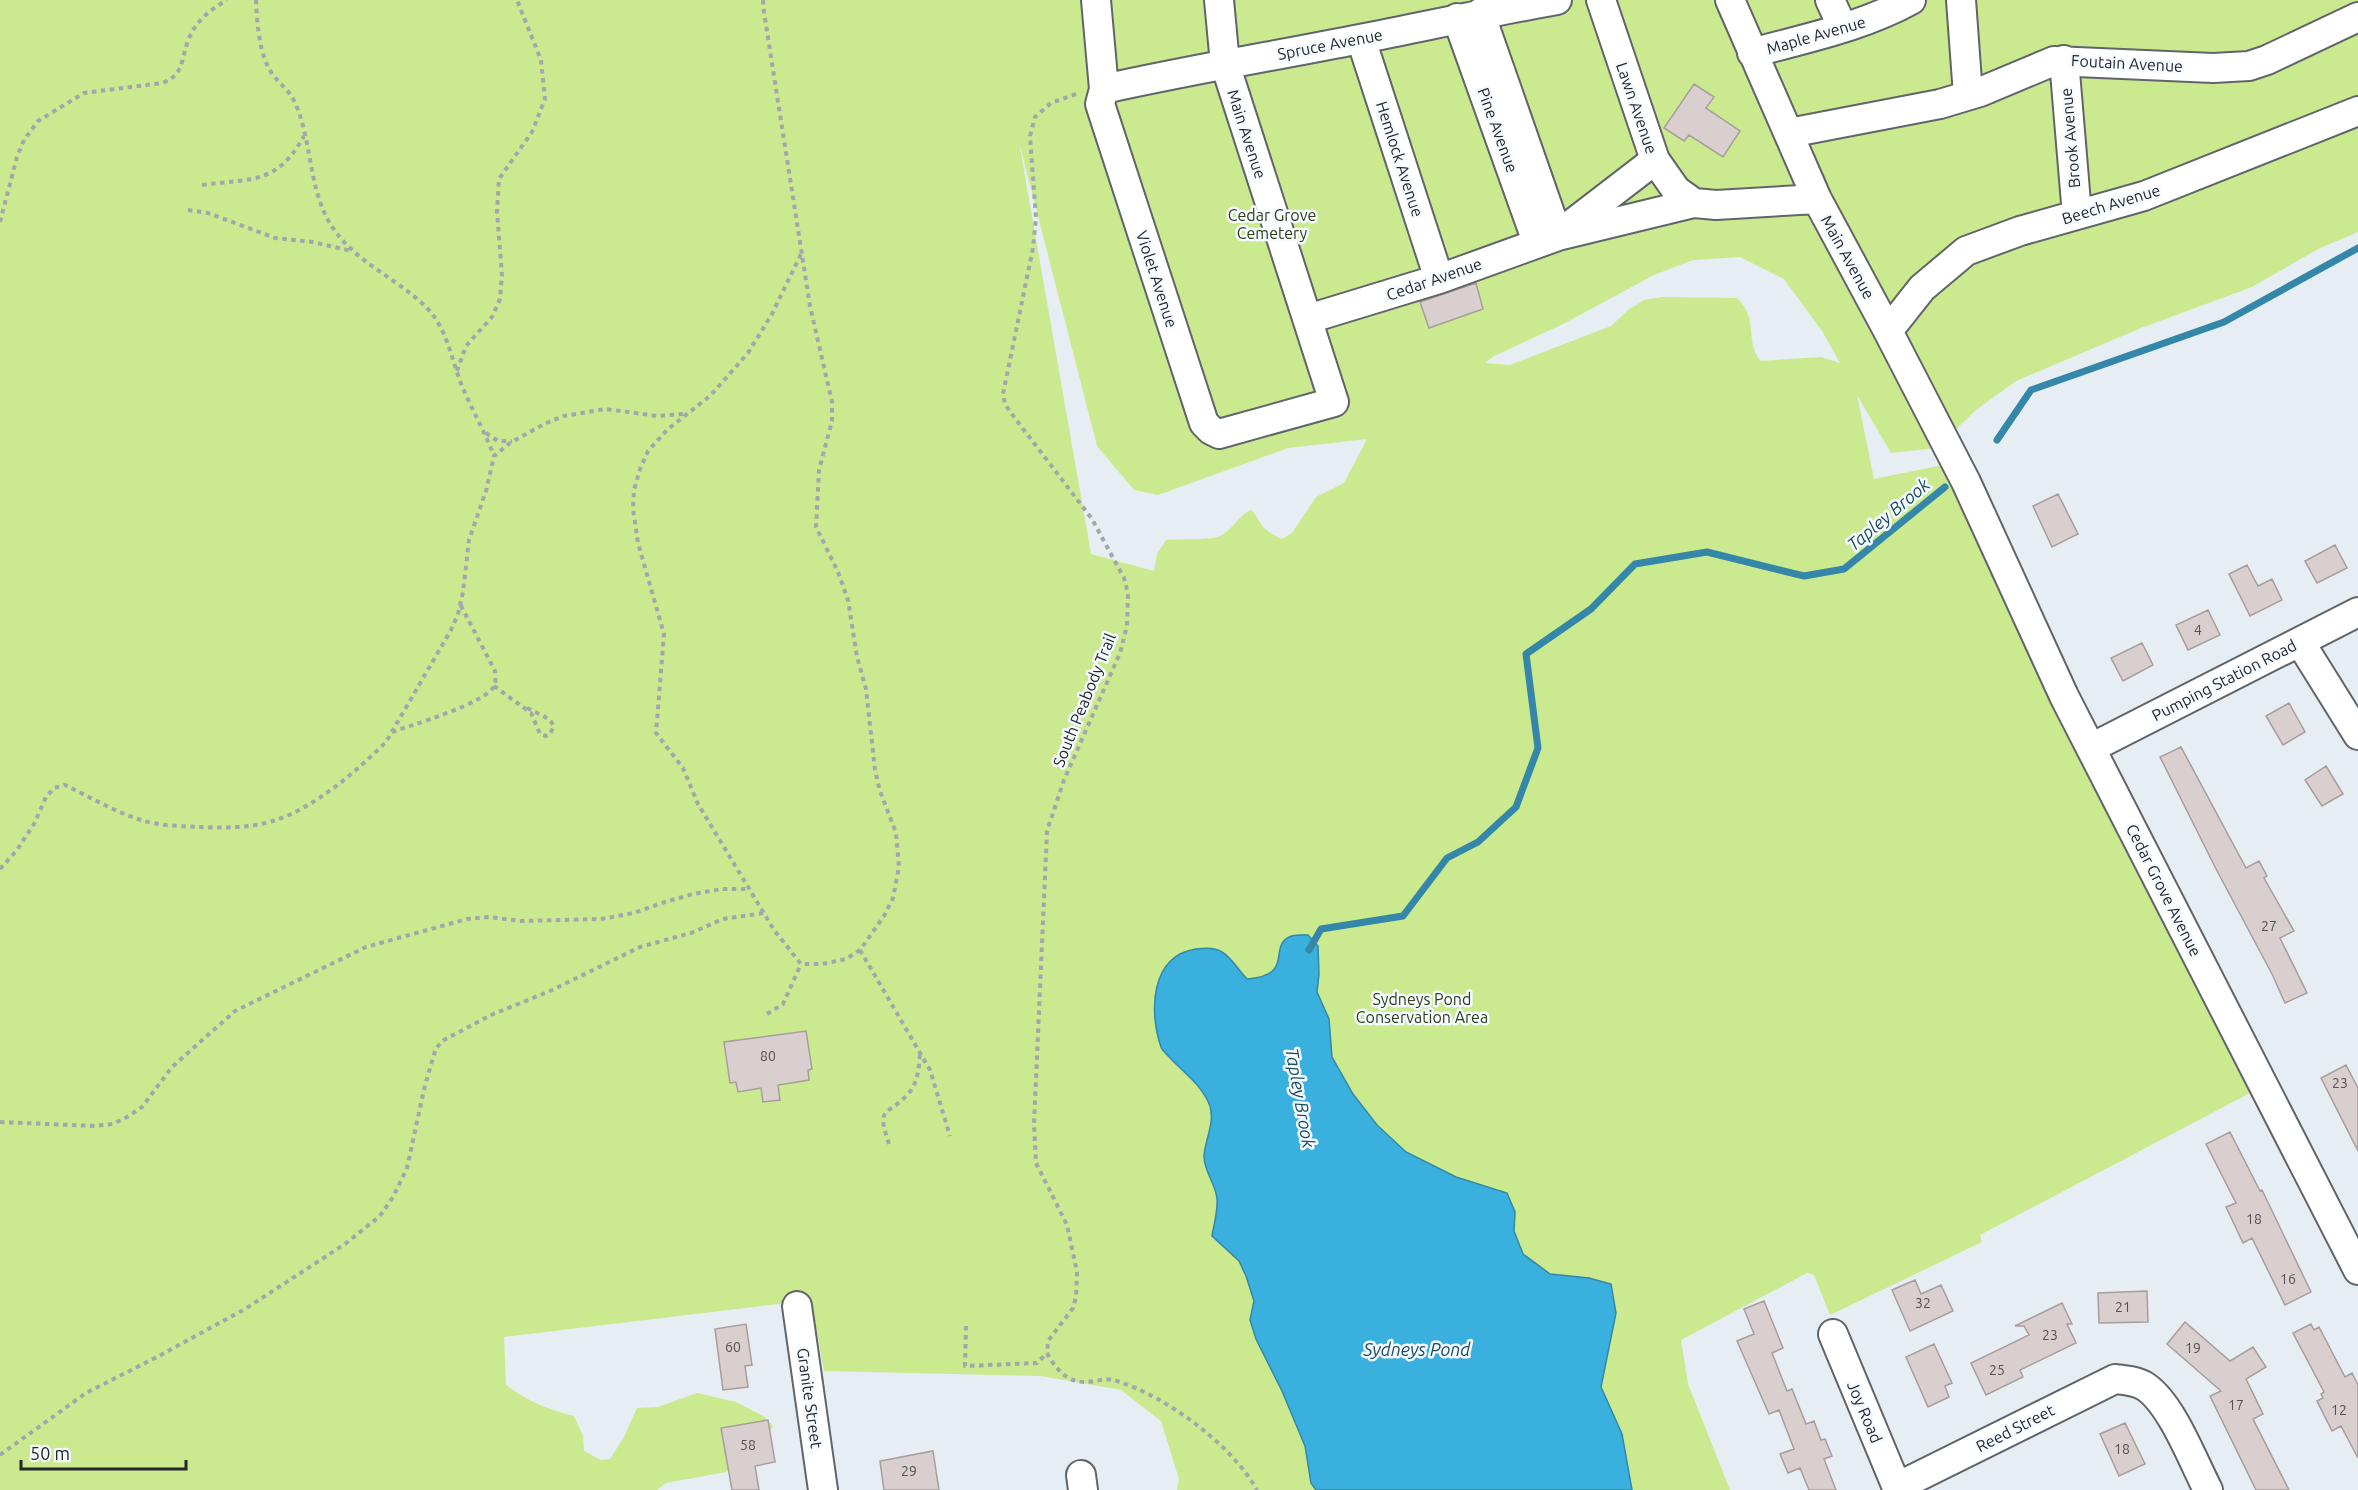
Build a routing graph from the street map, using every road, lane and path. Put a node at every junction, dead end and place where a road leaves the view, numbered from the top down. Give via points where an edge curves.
1 (227, 0) edge
2 (256, 0) edge
3 (517, 0) edge
4 (763, 0) edge
5 (1096, 0) edge
6 (1219, 0) edge
7 (1557, 0) edge
8 (1601, 0) edge
9 (1730, 0) edge
10 (1830, 0) edge
11 (1911, 0) edge
12 (1960, 0) edge
13 (1469, 16) junction
14 (2358, 17) edge
15 (1843, 28) junction
16 (1361, 39) junction
17 (1752, 53) junction
18 (2064, 60) junction
19 (1225, 64) junction
20 (1104, 89) junction
21 (1968, 95) junction
22 (2358, 111) edge
23 (1789, 133) junction
24 (304, 135) junction
25 (1654, 160) junction
26 (202, 185) dead end
27 (1817, 199) junction
28 (1694, 203) junction
29 (188, 210) dead end
30 (2077, 215) junction
31 (0, 222) edge
32 (1548, 239) junction
33 (352, 251) junction
34 (802, 252) junction
35 (1439, 279) junction
36 (1308, 319) junction
37 (1888, 331) junction
38 (457, 372) junction
39 (1334, 402) joint
40 (687, 413) junction
41 (484, 432) junction
42 (518, 439) junction
43 (494, 456) junction
44 (1978, 507) joint
45 (460, 604) junction
46 (2358, 612) edge
47 (2300, 642) junction
48 (494, 686) junction
49 (527, 708) junction
50 (391, 732) junction
51 (2358, 735) edge
52 (2091, 748) junction
53 (0, 869) edge
54 (750, 890) junction
55 (764, 913) junction
56 (860, 950) junction
57 (801, 964) junction
58 (767, 1014) dead end
59 (920, 1053) junction
60 (0, 1122) edge
61 (950, 1136) dead end
62 (889, 1144) dead end
63 (2358, 1270) edge
64 (797, 1306) dead end
65 (966, 1326) dead end
66 (1833, 1334) dead end
67 (1047, 1353) junction
68 (0, 1455) edge
69 (1897, 1488) edge
70 (823, 1490) edge
71 (1257, 1490) edge
72 (2208, 1490) edge

1 - 31 path via 208,11 194,29 183,63 171,80 84,93 38,121 17,157
2 - 24 path via 266,62 288,90
3 - 38 path via 541,60 545,99 532,132 499,179 500,299 492,317 466,346
4 - 34 path
5 - 20 street, Violet Avenue
6 - 19 street, Main Avenue
7 - 13 street, Spruce Avenue
8 - 25 street, Lawn Avenue
9 - 17 street, Main Avenue
10 - 15 street
11 - 15 street, Maple Avenue via 1883,15
12 - 21 street
13 - 16 street, Spruce Avenue
13 - 32 street, Pine Avenue
14 - 18 street, Foutain Avenue via 2249,66 2213,68
15 - 17 street, Maple Avenue
16 - 19 street, Spruce Avenue
16 - 35 street, Hemlock Avenue
17 - 23 street, Main Avenue
18 - 21 street, Foutain Avenue
18 - 30 street, Brook Avenue
19 - 20 street, Spruce Avenue
19 - 36 street, Main Avenue
20 - 39 street, Violet Avenue via 1100,100 1110,138 1206,425 1222,433
20 - 67 path, South Peabody Trail via 1060,99 1035,117 1030,136 1036,218 1033,248 1003,394 1011,413 1092,519 1124,578 1128,594 1127,626 1120,654 1064,780 1047,831 1035,1158 1067,1224 1077,1272 1073,1308 1048,1341
21 - 23 street, Foutain Avenue
22 - 30 street, Beech Avenue via 2144,196
23 - 27 street, Main Avenue
24 - 26 path via 293,155 275,172
24 - 33 path via 329,222
25 - 28 street, Lawn Avenue via 1676,190
25 - 32 street, Cedar Avenue
27 - 28 street, Cedar Avenue
27 - 37 street, Main Avenue
28 - 32 street, Cedar Avenue
29 - 33 path via 208,213 275,238
30 - 37 street, Beech Avenue via 1966,252 1922,288
32 - 35 street, Cedar Avenue
33 - 38 path via 428,309 446,336
34 - 40 path via 748,353 710,396
34 - 56 path via 832,402 832,421 819,471 816,527 848,600 866,690 875,770 896,833 898,854 899,876 893,898
35 - 36 street, Cedar Avenue
36 - 39 street, Main Avenue
37 - 44 street, Main Avenue
38 - 41 path
40 - 42 path via 658,416 605,409 564,416
40 - 54 path via 648,451 634,490 638,543 664,634 656,733 683,768 698,804
41 - 42 path via 498,441
41 - 43 path
42 - 43 path
43 - 45 path via 469,540
44 - 52 street, Cedar Grove Avenue
45 - 48 path via 495,671
45 - 50 path via 451,630
46 - 47 street, Pumping Station Road
47 - 51 street
47 - 52 street, Pumping Station Road
48 - 49 path
48 - 50 path via 475,702
49 - 49 path via 549,719 554,726 550,734 540,734
50 - 53 path via 371,757 336,785 292,814 257,825 227,828 143,821 65,785 54,788 17,850
52 - 63 street, Cedar Grove Avenue
54 - 55 path
54 - 60 path via 693,894 601,919 521,921 480,917 386,940 235,1011 172,1067 142,1107 113,1124
55 - 57 path
55 - 68 path via 723,919 691,933 640,947 444,1040 436,1048 425,1085 407,1168 380,1216 245,1310 86,1393
56 - 57 path via 846,959
56 - 59 path
57 - 58 path via 783,1004
59 - 61 path via 930,1070
59 - 62 path via 915,1084 882,1117
64 - 70 street, Granite Street
65 - 67 path via 965,1366 1037,1364
66 - 69 street, Joy Road
67 - 71 path via 1060,1373 1070,1379 1085,1383 1117,1381 1146,1392 1182,1414 1218,1442
69 - 72 street, Reed Street via 2115,1379 2145,1386 2159,1399

